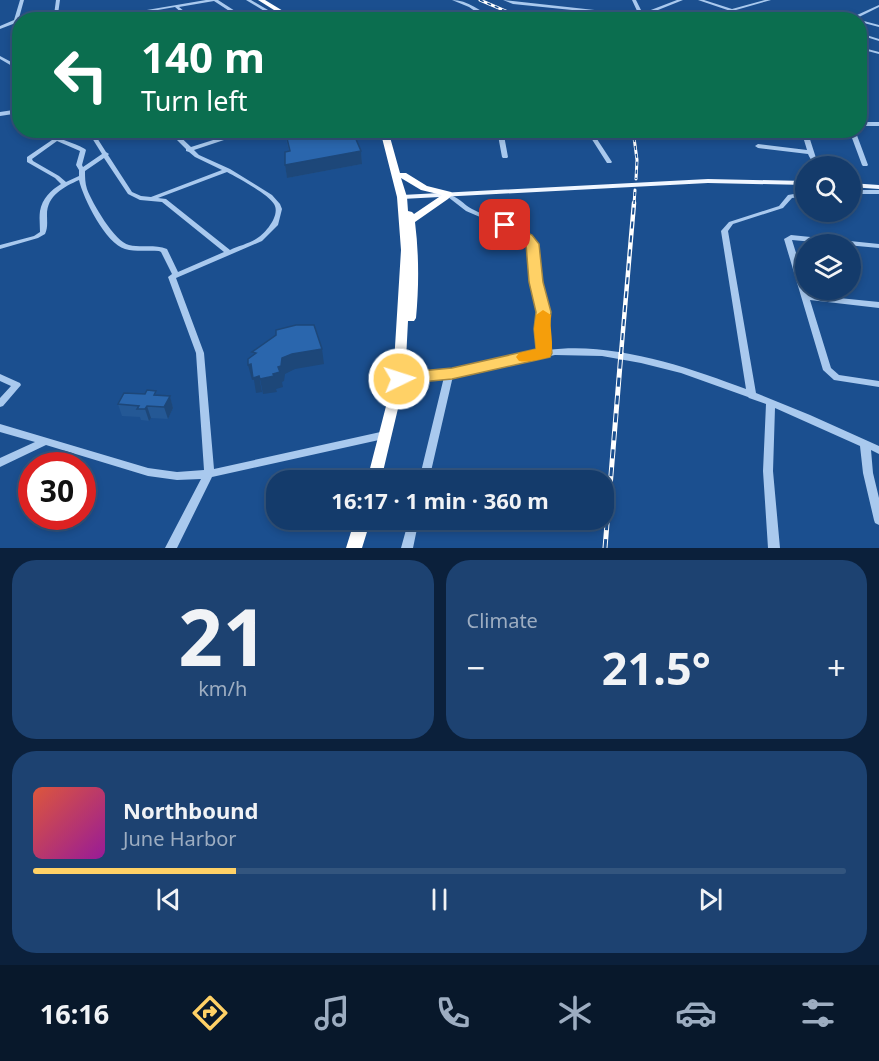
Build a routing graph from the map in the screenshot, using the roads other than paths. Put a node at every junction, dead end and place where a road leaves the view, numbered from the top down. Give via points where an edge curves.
1 (214, 0) edge
2 (248, 0) edge
3 (261, 0) edge
4 (454, 0) edge
5 (504, 0) edge
6 (681, 0) edge
7 (700, 0) edge
8 (769, 0) edge
9 (756, 4) junction
10 (879, 6) edge
11 (177, 7) junction
12 (732, 10) junction
13 (868, 11) joint
14 (140, 12) edge
15 (183, 12) edge
16 (234, 12) edge
17 (269, 12) edge
18 (281, 12) edge
19 (479, 12) edge
20 (597, 12) edge
21 (648, 12) edge
22 (738, 12) edge
23 (755, 12) edge
24 (879, 13) edge
25 (177, 138) edge
26 (226, 138) edge
27 (386, 138) edge
28 (393, 138) edge
29 (502, 138) edge
30 (593, 138) edge
31 (806, 138) edge
32 (855, 138) edge
33 (57, 139) joint
34 (95, 139) joint
35 (758, 146) dead end
36 (81, 149) junction
37 (188, 150) junction
38 (809, 152) junction
39 (106, 154) junction
40 (811, 156) edge
41 (506, 157) dead end
42 (609, 162) dead end
43 (865, 165) dead end
44 (228, 170) junction
45 (81, 173) junction
46 (403, 175) junction
47 (64, 183) junction
48 (795, 183) edge
49 (861, 186) edge
50 (879, 187) edge
51 (861, 192) edge
52 (879, 192) edge
53 (795, 195) edge
54 (448, 196) junction
55 (153, 197) junction
56 (404, 199) junction
57 (410, 222) junction
58 (795, 238) edge
59 (861, 244) edge
60 (879, 246) edge
61 (0, 247) edge
62 (228, 252) junction
63 (795, 258) edge
64 (175, 274) junction
65 (807, 300) edge
66 (833, 300) edge
67 (879, 305) edge
68 (544, 353) junction
69 (401, 359) junction
70 (449, 374) junction
71 (0, 377) edge
72 (399, 379) junction
73 (879, 384) edge
74 (753, 396) junction
75 (0, 404) edge
76 (771, 404) junction
77 (0, 428) edge
78 (385, 435) junction
79 (46, 441) junction
80 (865, 443) junction
81 (879, 450) edge
82 (0, 463) edge
83 (376, 470) edge
84 (426, 470) edge
85 (209, 474) junction
86 (879, 520) edge
87 (360, 530) edge
88 (411, 530) edge
89 (171, 548) edge
90 (354, 548) edge
91 (407, 548) edge
92 (774, 548) edge

1 - 11 street
1 - 16 street
2 - 17 street
3 - 18 highway
4 - 19 street
5 - 20 street
6 - 21 street
7 - 12 street
8 - 9 street
9 - 12 street
9 - 23 street
10 - 13 street
11 - 14 street
11 - 15 street
12 - 22 street
13 - 24 street
25 - 37 street
26 - 37 street
27 - 56 highway
28 - 46 highway
29 - 41 street
30 - 42 street
31 - 38 street
32 - 43 street
33 - 36 street
33 - 47 street via 29,158
34 - 36 street
34 - 39 street
35 - 38 street
36 - 45 street
37 - 44 street
38 - 40 street
39 - 45 street
39 - 55 street via 130,193 140,198
44 - 55 street
44 - 62 street via 270,196 279,208 268,234
45 - 47 street
45 - 64 street via 81,184 92,207 119,243 164,251
46 - 54 highway
46 - 56 highway
47 - 61 street via 44,208 43,233
48 - 54 main road via 708,181
49 - 50 main road
51 - 52 street
53 - 74 street via 781,207 731,223 724,231
54 - 56 main road
54 - 57 highway
54 - 68 street via 468,210 517,231 532,244 544,312
55 - 62 street via 164,200
56 - 57 highway
56 - 69 highway
57 - 69 highway via 414,284
58 - 63 street via 789,237
59 - 60 street
62 - 64 street
64 - 85 street via 171,279 200,352
65 - 73 street via 829,373 837,378
66 - 67 street
68 - 70 street
68 - 74 street via 586,352 649,362
69 - 72 highway
70 - 72 street
70 - 84 street
71 - 75 street via 17,384
72 - 78 highway
74 - 76 street
76 - 80 street
76 - 92 street via 768,471
77 - 79 street
78 - 83 highway
78 - 85 street
79 - 82 street
79 - 85 street via 148,472 177,476
80 - 81 street
80 - 86 street
85 - 89 street
87 - 90 highway
88 - 91 street

